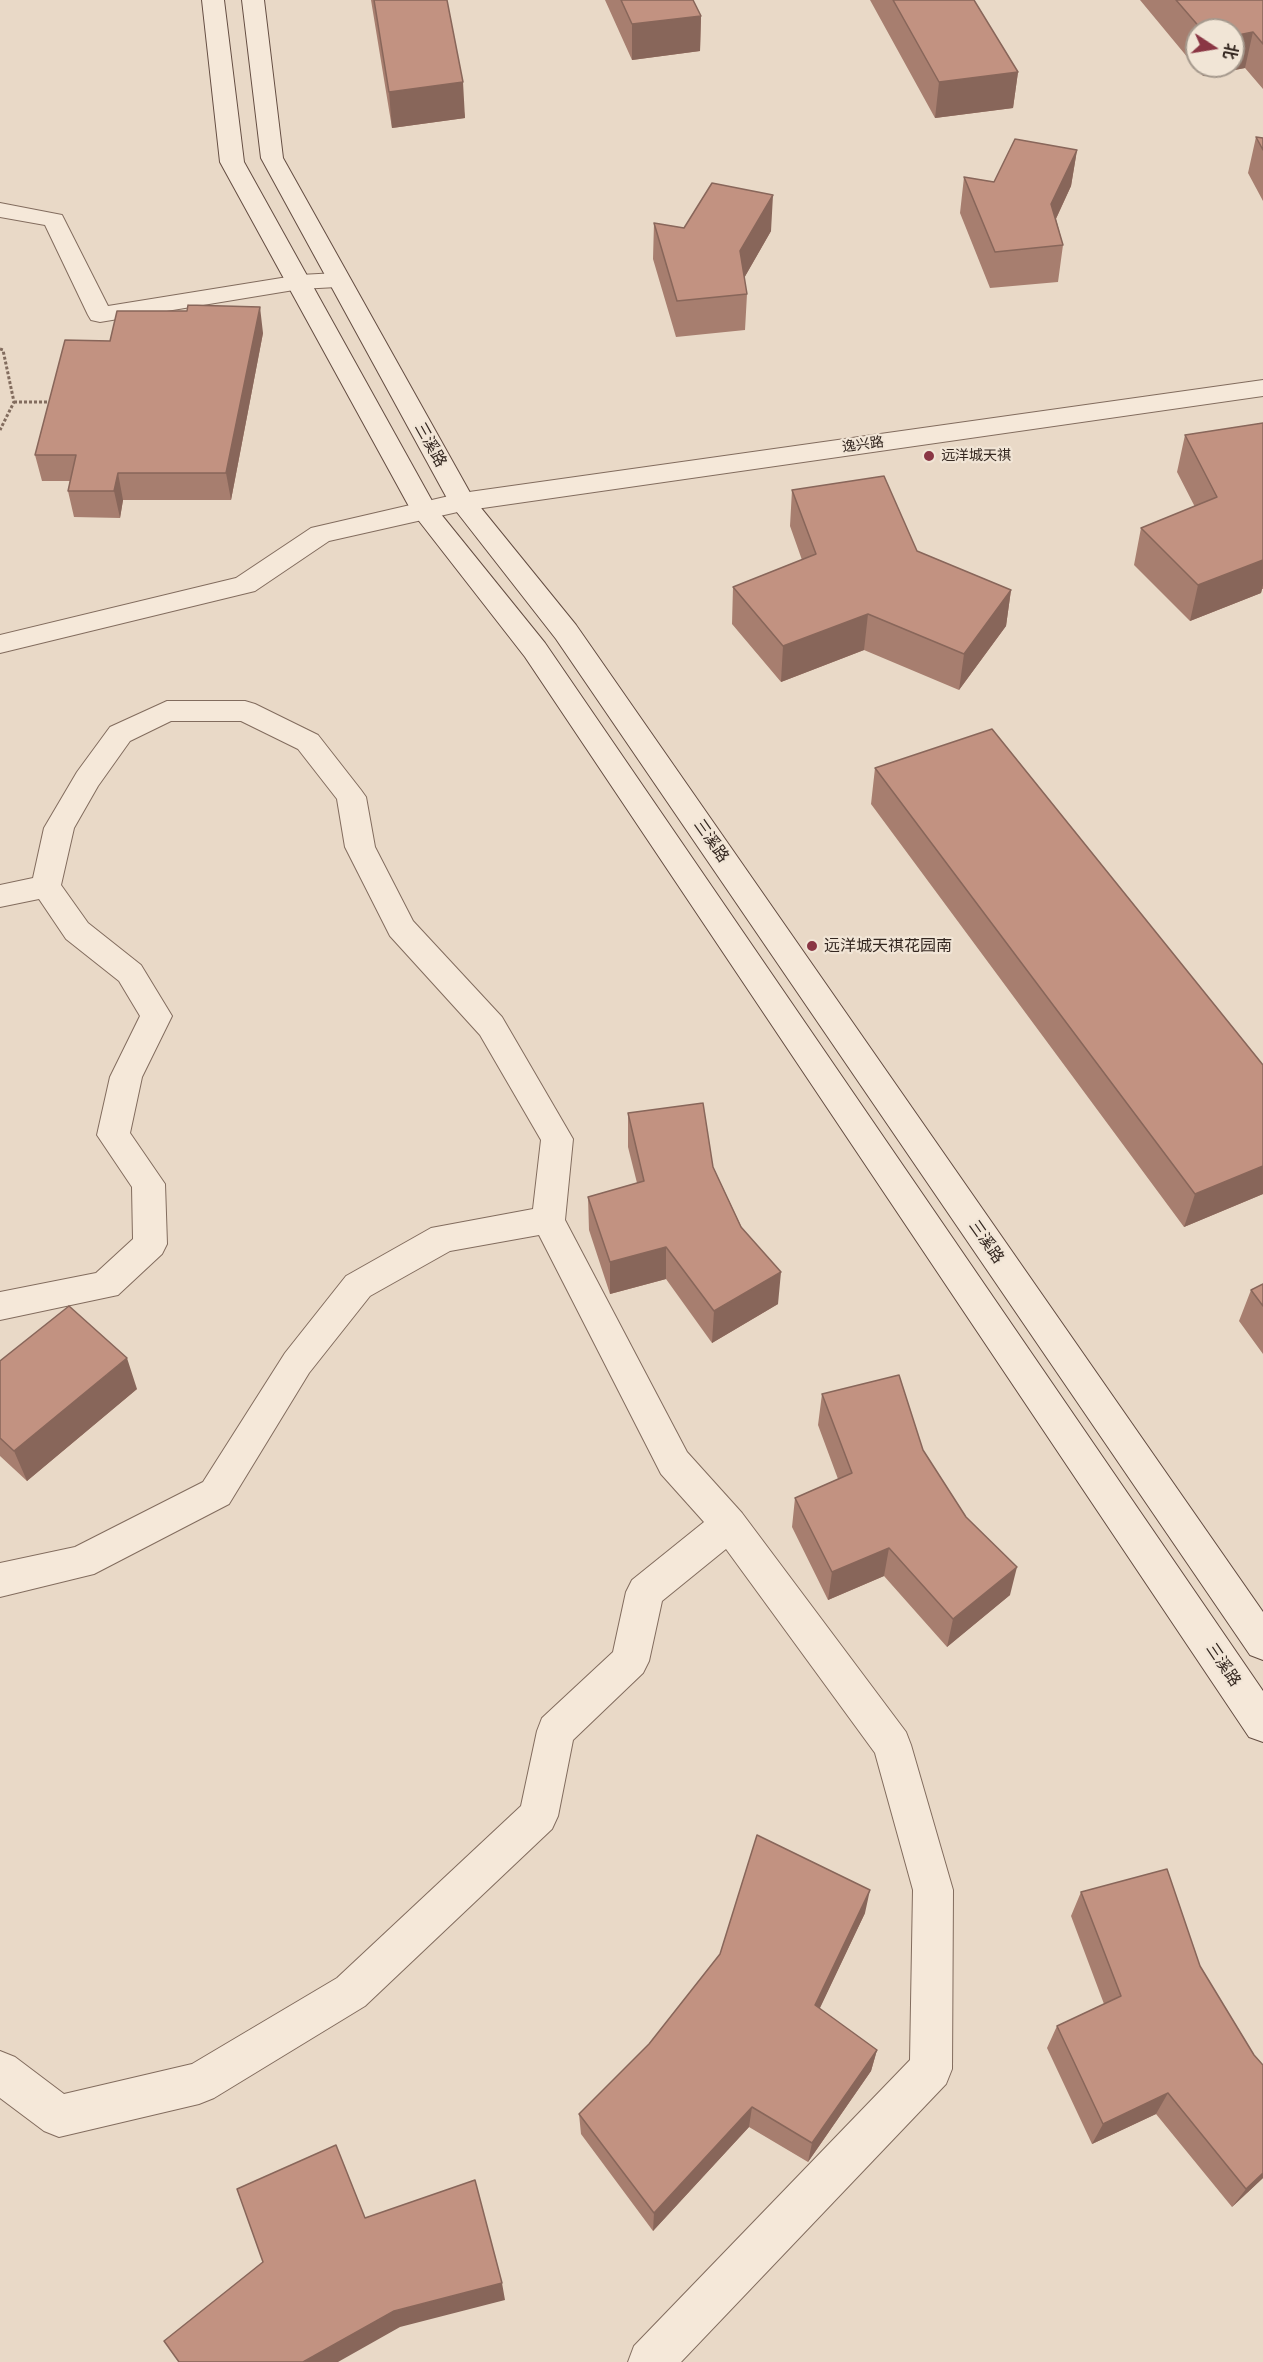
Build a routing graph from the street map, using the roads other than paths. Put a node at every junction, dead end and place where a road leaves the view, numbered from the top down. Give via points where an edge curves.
1 (213, 0) edge
2 (253, 0) edge
3 (0, 210) edge
4 (337, 280) junction
5 (300, 282) junction
6 (1263, 388) edge
7 (462, 502) junction
8 (425, 512) junction
9 (0, 644) edge
10 (46, 886) junction
11 (0, 896) edge
12 (548, 1220) junction
13 (0, 1306) edge
14 (729, 1524) junction
15 (0, 1580) edge
16 (1263, 1643) edge
17 (1263, 1724) edge
18 (0, 2072) edge
19 (650, 2362) edge

1 - 5 street, 三溪路 via 232,162
2 - 4 street, 三溪路 via 272,158
3 - 5 street via 54,220 100,315
4 - 5 street
4 - 7 street, 三溪路
5 - 8 street, 三溪路
6 - 7 street, 逸兴路
7 - 8 street, 逸兴路
7 - 16 street, 三溪路 via 566,632
8 - 9 street, 逸兴路 via 320,534 245,585
8 - 17 street, 三溪路 via 535,650
10 - 11 street
10 - 12 street via 59,828 87,779 120,734 166,711 245,711 308,742 351,796 360,847 401,928 491,1026 557,1139
10 - 13 street via 77,931 130,973 156,1016 126,1077 113,1135 148,1184 150,1244 106,1285
12 - 14 street via 674,1463
12 - 15 street via 443,1238 358,1286 297,1364 216,1493 81,1562
14 - 18 street via 645,1592 630,1661 556,1731 538,1816 351,1992 199,2083 59,2116
14 - 19 street via 892,1745 933,1890 931,2069

